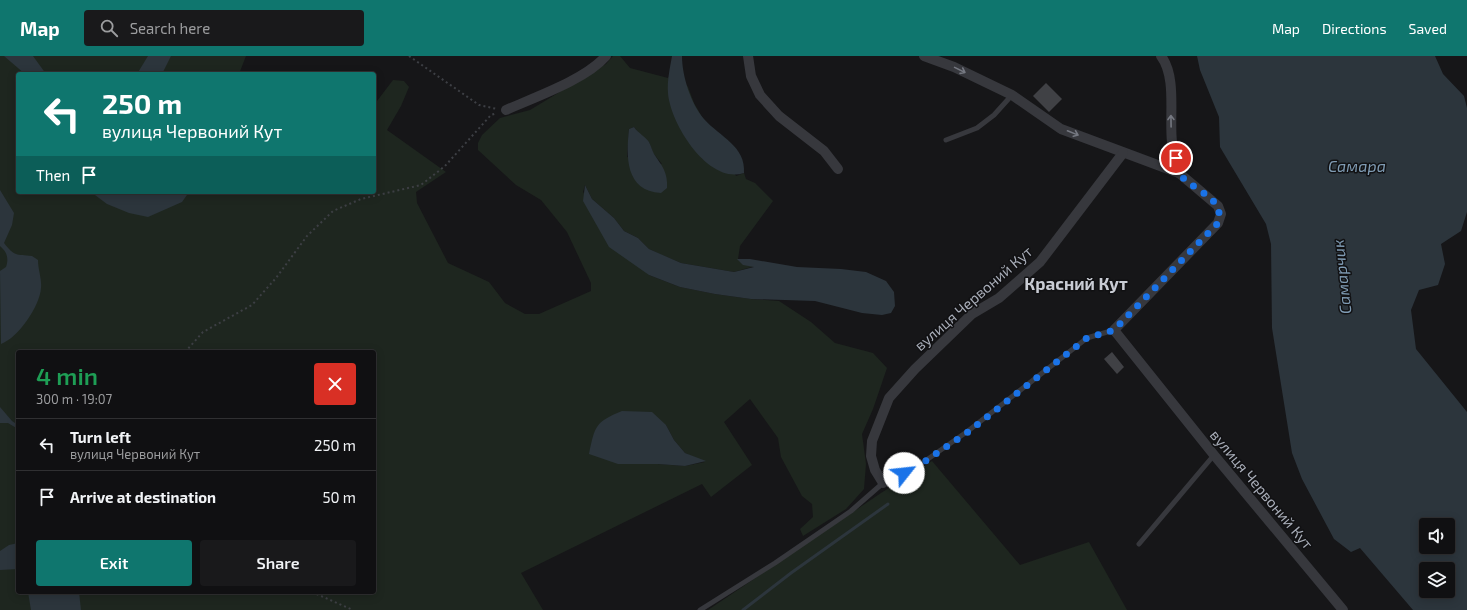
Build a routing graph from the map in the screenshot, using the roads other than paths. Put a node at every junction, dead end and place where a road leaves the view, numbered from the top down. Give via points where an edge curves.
1 (606, 56) edge
2 (748, 56) edge
3 (924, 56) edge
4 (1161, 56) edge
5 (1012, 95) junction
6 (506, 110) road end
7 (946, 140) dead end
8 (1123, 153) junction
9 (838, 169) dead end
10 (1179, 173) junction
11 (1114, 330) junction
12 (1214, 454) junction
13 (882, 483) junction
14 (1139, 544) dead end
15 (700, 610) edge
16 (1343, 610) edge

1 - 6 street via 599,64 558,87
2 - 9 street via 751,76 760,95 779,116 824,151
3 -> 5 street via 954,67
10 -> 4 street via 1172,142 1171,95 1166,63
5 - 7 lane via 994,115 976,128
5 -> 8 street via 1061,129
8 - 10 street
8 - 13 street, вулиця Червоний Кут via 1040,262 999,298 972,314 889,398 872,441 871,456
10 - 11 street via 1218,206 1221,214 1218,223
11 - 12 street, вулиця Червоний Кут
11 - 13 lane via 1087,338 968,432 915,468
12 - 14 lane
12 - 16 street, вулиця Червоний Кут
13 - 15 lane via 851,511

